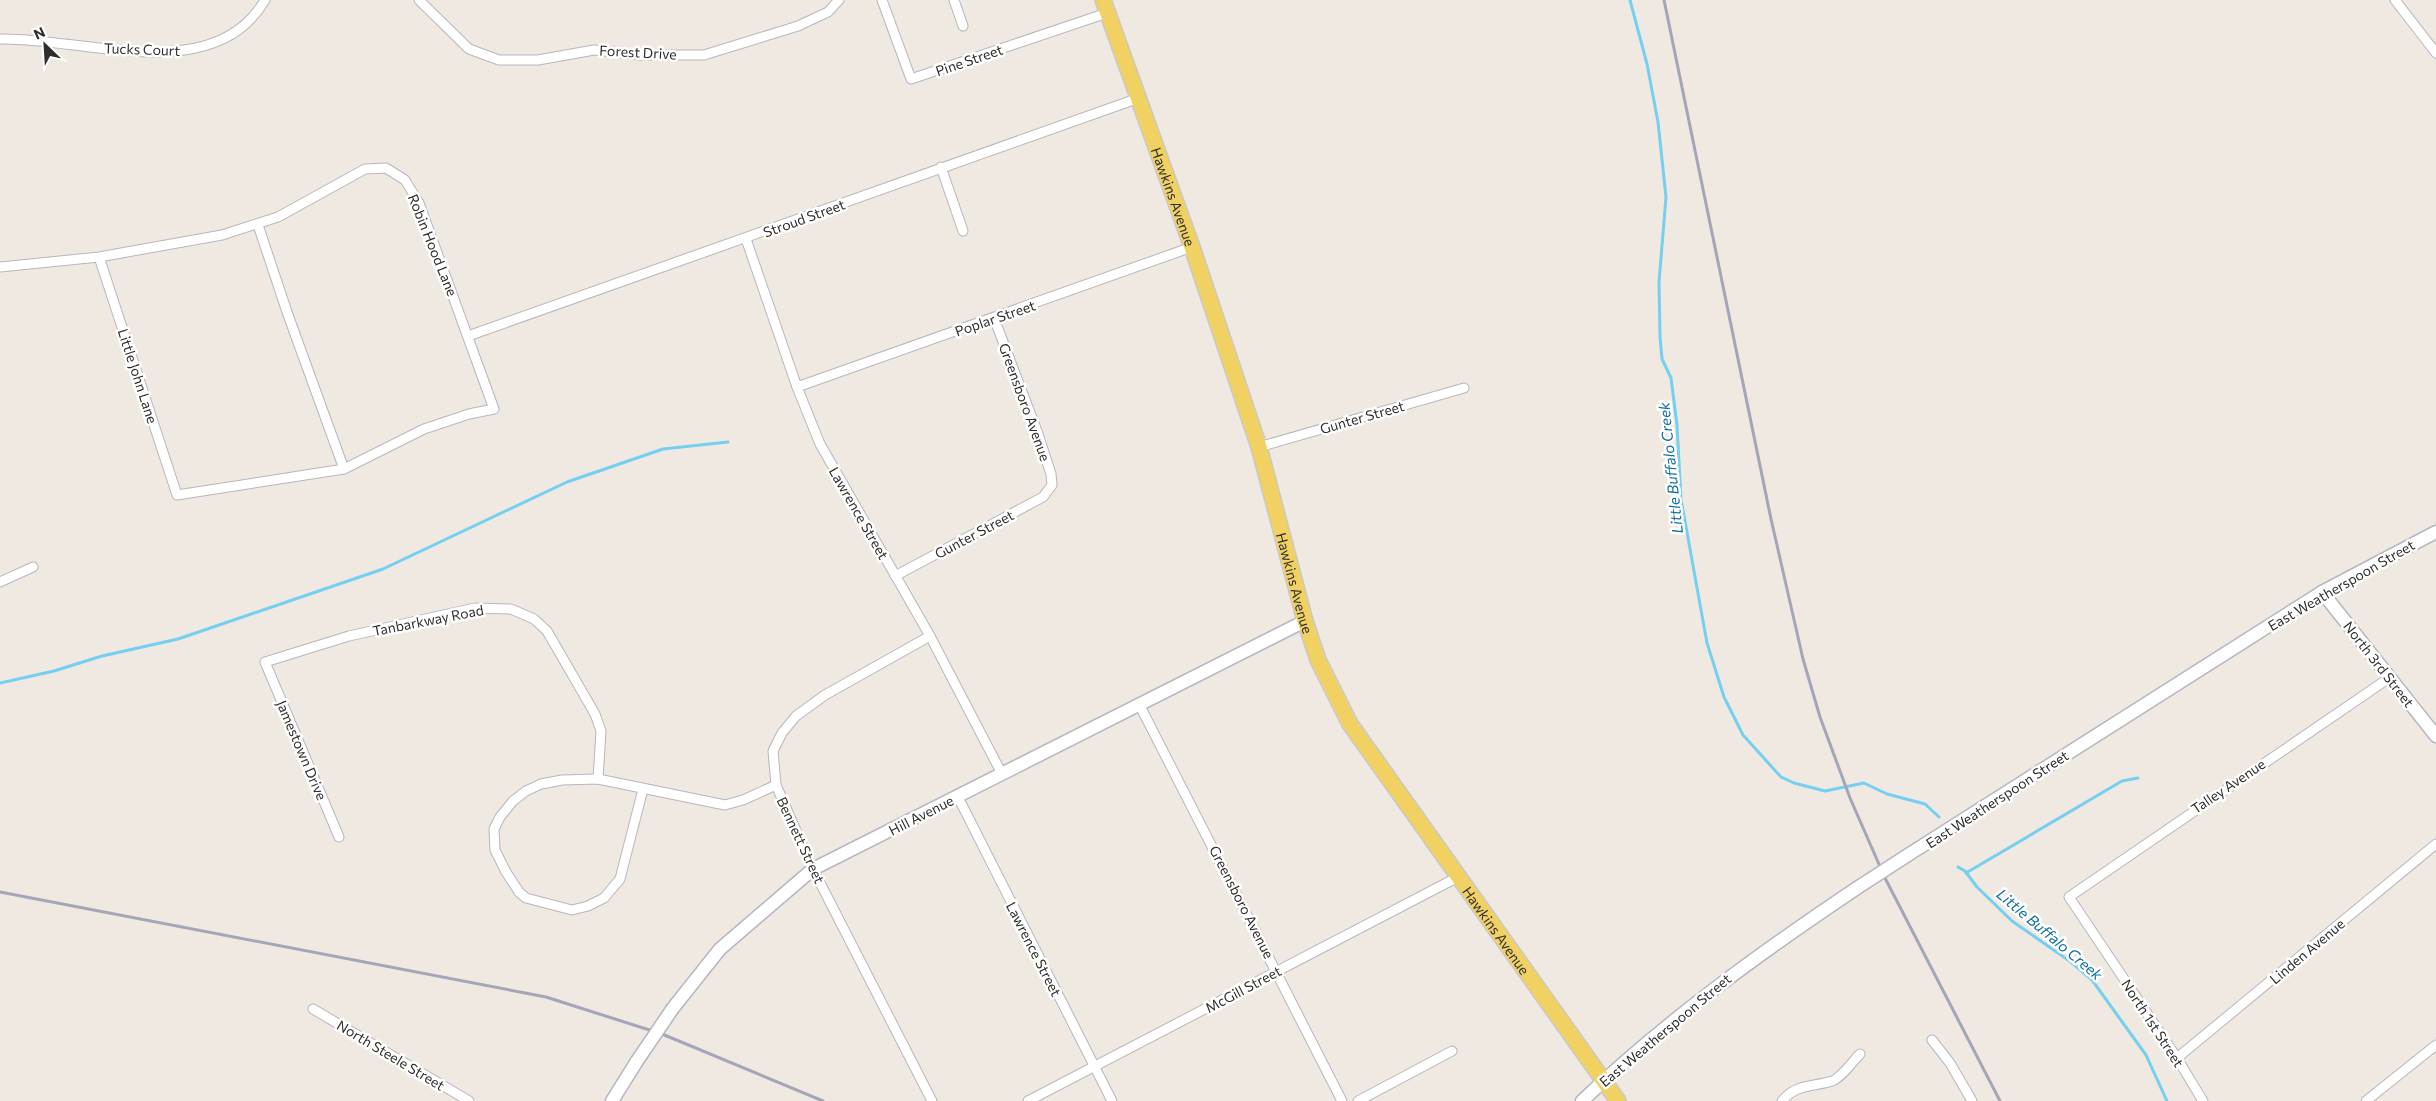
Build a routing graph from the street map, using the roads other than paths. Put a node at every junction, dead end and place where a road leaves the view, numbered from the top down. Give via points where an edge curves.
1 (265, 0) edge
2 (419, 0) edge
3 (839, 0) edge
4 (882, 0) edge
5 (954, 0) edge
6 (2394, 0) edge
7 (1105, 7) edge
8 (963, 26) dead end
9 (0, 39) edge
10 (2436, 53) edge
11 (1138, 98) junction
12 (941, 167) junction
13 (258, 225) junction
14 (962, 231) dead end
15 (746, 239) junction
16 (1192, 247) junction
17 (99, 257) junction
18 (0, 268) edge
19 (994, 318) junction
20 (468, 336) junction
21 (797, 387) junction
22 (1464, 388) dead end
23 (1259, 447) junction
24 (344, 469) junction
25 (1050, 488) joint
26 (2436, 532) edge
27 (33, 567) dead end
28 (895, 576) junction
29 (0, 582) edge
30 (2322, 592) junction
31 (1305, 622) junction
32 (930, 636) junction
33 (265, 662) joint
34 (2390, 678) junction
35 (1140, 704) junction
36 (2436, 736) edge
37 (1002, 774) junction
38 (598, 779) junction
39 (776, 785) junction
40 (643, 789) junction
41 (958, 797) junction
42 (339, 838) dead end
43 (2436, 844) edge
44 (813, 870) junction
45 (1458, 877) junction
46 (2069, 897) joint
47 (1278, 971) junction
48 (313, 1009) dead end
49 (1932, 1040) dead end
50 (2436, 1045) edge
51 (1452, 1051) dead end
52 (1860, 1054) dead end
53 (2177, 1058) junction
54 (1094, 1067) junction
55 (1604, 1080) junction
56 (469, 1101) edge
57 (612, 1101) edge
58 (932, 1101) edge
59 (1028, 1101) edge
60 (1112, 1101) edge
61 (1342, 1101) edge
62 (1358, 1101) edge
63 (1582, 1101) edge
64 (1618, 1101) edge
65 (1782, 1101) edge
66 (1972, 1101) edge
67 (2203, 1101) edge
68 (2366, 1101) edge

1 - 9 street, Tucks Court via 256,15 240,30 219,43 199,49 151,51
2 - 3 street, Forest Drive via 469,49 500,60 538,60 594,50 640,55 704,55 798,26 828,12
4 - 7 street, Pine Street via 911,79
5 - 8 street
6 - 10 street
7 - 11 main road, Hawkins Avenue
11 - 12 street, Stroud Street
11 - 16 main road, Hawkins Avenue
12 - 14 street
12 - 15 street, Stroud Street
13 - 17 street, Robin Hood Lane via 222,235
13 - 20 street, Robin Hood Lane via 364,169 386,168 406,180 419,203
13 - 24 street
15 - 20 street, Stroud Street
15 - 21 street, Lawrence Street
16 - 19 street, Poplar Street
16 - 23 main road, Hawkins Avenue
17 - 18 street, Robin Hood Lane
17 - 24 street, Little John Lane via 178,495
19 - 21 street, Poplar Street
19 - 25 street, Greensboro Avenue via 1037,431 1051,474
20 - 24 street, Robin Hood Lane via 494,409 424,429
21 - 28 street, Lawrence Street via 823,451
22 - 23 street, Gunter Street
23 - 31 main road, Hawkins Avenue
25 - 28 street, Gunter Street via 1043,497
26 - 30 street, East Weatherspoon Street
27 - 29 street
28 - 32 street, Lawrence Street
30 - 34 street, North 3rd Street
30 - 55 street, East Weatherspoon Street, bridge via 1857,888 1732,974
31 - 35 street, Hill Avenue
31 - 45 main road, Hawkins Avenue via 1318,660 1350,724
32 - 37 street, Lawrence Street
32 - 39 street, Bennett Street via 825,695 796,716 782,733 773,752
33 - 38 street, Tanbarkway Road via 348,636 475,608 511,610 534,619 547,632 595,714 601,731
33 - 42 street, Jamestown Drive
34 - 36 street, North 3rd Street
34 - 46 street, Talley Avenue
35 - 37 street, Hill Avenue
35 - 47 street, Greensboro Avenue
37 - 41 street, Hill Avenue
38 - 40 street
38 - 40 street via 541,784 513,801 500,816 494,828 496,850 506,872 526,898 576,910 604,898 614,889 620,879
39 - 40 street via 725,805
39 - 44 street, Bennett Street
41 - 44 street, Hill Avenue
41 - 54 street, Lawrence Street
43 - 53 street, Linden Avenue
44 - 57 street, Hill Avenue, bridge via 720,949 673,1008
44 - 58 street, Bennett Street
45 - 47 street, McGill Street
45 - 55 main road, Hawkins Avenue
46 - 53 street, North 1st Street
47 - 54 street, McGill Street
47 - 61 street, Greensboro Avenue
48 - 56 street, North Steele Street
49 - 66 street
50 - 68 street
51 - 62 street
52 - 65 street via 1834,1080 1792,1091
53 - 67 street, North 1st Street
54 - 59 street, McGill Street
54 - 60 street, Lawrence Street
55 - 63 street, East Weatherspoon Street
55 - 64 main road, Hawkins Avenue

